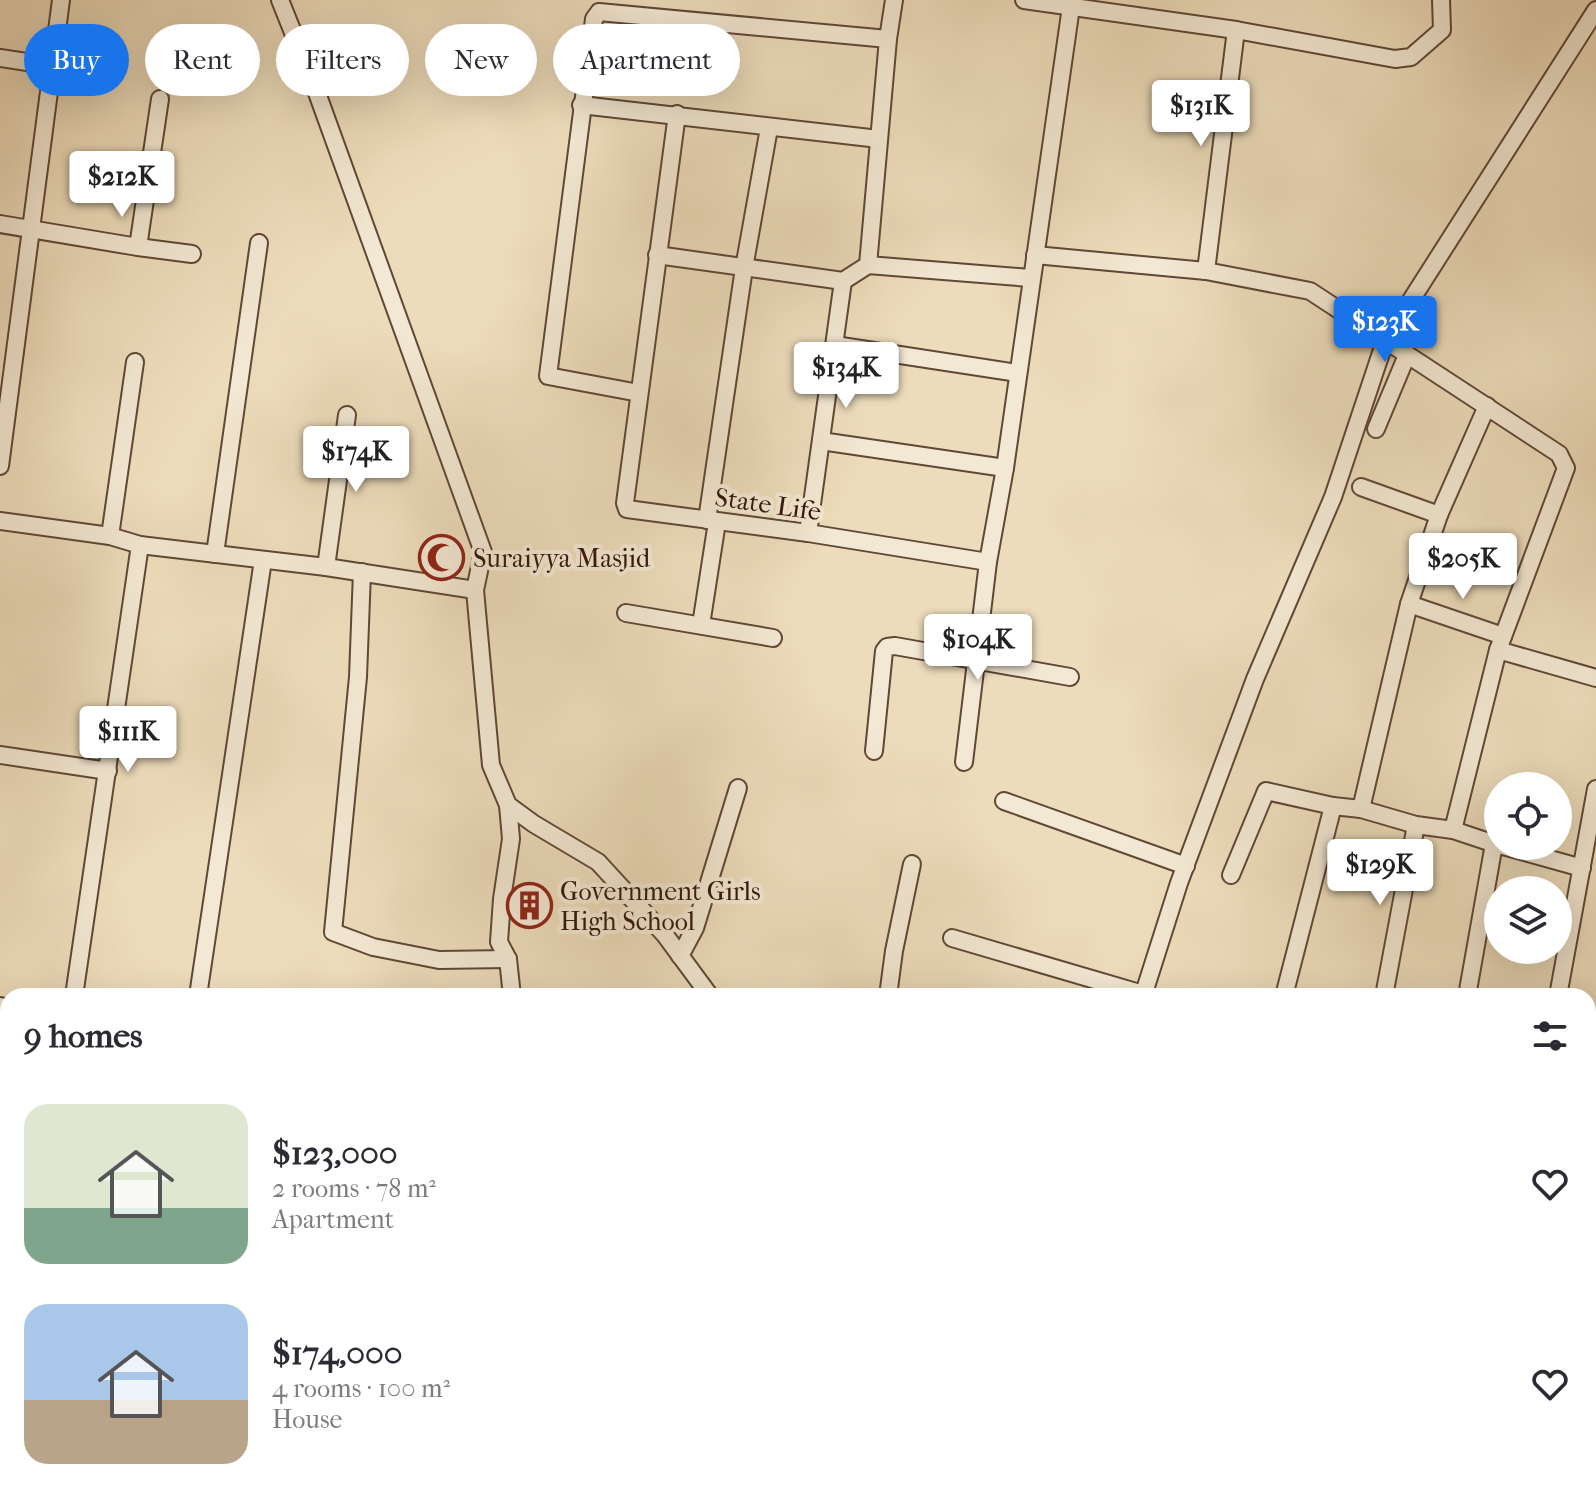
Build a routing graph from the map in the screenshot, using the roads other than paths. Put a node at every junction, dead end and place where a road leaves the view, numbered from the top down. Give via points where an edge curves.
1 (61, 0) edge
2 (280, 0) edge
3 (894, 0) edge
4 (1024, 0) edge
5 (1441, 0) edge
6 (1071, 7) junction
7 (1596, 10) edge
8 (58, 24) edge
9 (1236, 30) junction
10 (888, 39) junction
11 (0, 58) edge
12 (24, 62) edge
13 (49, 96) edge
14 (160, 99) dead end
15 (581, 105) junction
16 (677, 114) junction
17 (769, 128) junction
18 (879, 139) junction
19 (0, 224) edge
20 (33, 230) junction
21 (259, 243) dead end
22 (138, 247) junction
23 (192, 254) dead end
24 (657, 255) junction
25 (1035, 255) junction
26 (868, 265) junction
27 (744, 268) junction
28 (1206, 271) junction
29 (1030, 278) junction
30 (843, 281) junction
31 (1385, 341) junction
32 (835, 345) junction
33 (1407, 355) junction
34 (135, 362) dead end
35 (1018, 373) junction
36 (639, 393) junction
37 (1487, 406) junction
38 (347, 415) dead end
39 (1376, 429) dead end
40 (821, 441) junction
41 (0, 466) edge
42 (1005, 468) junction
43 (1361, 487) dead end
44 (1439, 515) junction
45 (0, 521) edge
46 (712, 521) junction
47 (808, 533) junction
48 (110, 536) junction
49 (140, 545) junction
50 (215, 554) junction
51 (263, 560) junction
52 (988, 562) junction
53 (326, 567) junction
54 (362, 572) junction
55 (475, 590) junction
56 (1409, 604) junction
57 (626, 613) dead end
58 (701, 625) junction
59 (773, 638) dead end
60 (1500, 643) junction
61 (975, 661) junction
62 (1070, 677) dead end
63 (1596, 678) edge
64 (874, 751) dead end
65 (0, 755) edge
66 (964, 762) dead end
67 (108, 771) junction
68 (738, 788) dead end
69 (1596, 789) edge
70 (1004, 801) dead end
71 (508, 805) junction
72 (1333, 806) junction
73 (1361, 809) junction
74 (1416, 825) junction
75 (1453, 830) junction
76 (1591, 837) edge
77 (1484, 840) edge
78 (1495, 860) edge
79 (1553, 860) edge
80 (912, 864) dead end
81 (1186, 866) junction
82 (1582, 868) junction
83 (1231, 875) dead end
84 (952, 938) dead end
85 (680, 956) junction
86 (508, 959) junction
87 (75, 988) edge
88 (199, 988) edge
89 (511, 988) edge
90 (704, 988) edge
91 (889, 988) edge
92 (1120, 988) edge
93 (1145, 988) edge
94 (1286, 988) edge
95 (1385, 988) edge
96 (1469, 988) edge
97 (1560, 988) edge

1 - 8 street
2 - 55 street via 483,552
3 - 10 street
4 - 6 street
5 - 9 street via 1442,30 1411,57 1395,59
6 - 9 street
6 - 25 street
7 - 31 street
9 - 28 street
10 - 15 street via 599,12
10 - 18 street
11 - 12 street
13 - 20 street
14 - 22 street
15 - 16 street
15 - 36 street via 548,376
16 - 17 street
16 - 24 street, State Life
17 - 18 street
17 - 27 street
18 - 26 street
19 - 20 street
20 - 22 street
20 - 41 street
21 - 50 street
22 - 23 street
24 - 27 street
24 - 36 street, State Life
25 - 28 street
25 - 29 street
26 - 29 street
26 - 30 street
27 - 30 street
27 - 46 street
28 - 31 street via 1310,291
29 - 35 street
30 - 32 street
31 - 33 street
31 - 81 street via 1333,497 1255,679
32 - 35 street
32 - 40 street
33 - 37 street
33 - 39 street
34 - 48 street
35 - 42 street
36 - 46 street, State Life via 627,509
37 - 44 street
37 - 60 street via 1559,454 1566,468
38 - 53 street
40 - 42 street
40 - 47 street
42 - 52 street
43 - 44 street
44 - 56 street
45 - 48 street
46 - 47 street, State Life
46 - 58 street
47 - 52 street, State Life
48 - 49 street
49 - 50 street
49 - 67 street
50 - 51 street
51 - 53 street
51 - 88 street
52 - 61 street
53 - 54 street
54 - 55 street
54 - 86 street via 358,677 333,932 373,947 439,960
55 - 71 street via 491,765
56 - 60 street
56 - 73 street
57 - 58 street
58 - 59 street
60 - 63 street
60 - 75 street
61 - 62 street
61 - 64 street via 887,647
61 - 66 street
65 - 67 street
67 - 87 street
68 - 85 street via 695,928
69 - 76 street
70 - 81 street
71 - 85 street via 598,862
71 - 86 street via 511,839 499,942
72 - 73 street
72 - 83 street via 1266,791
72 - 94 street
73 - 74 street
74 - 75 street
74 - 95 street
75 - 77 street
76 - 82 street
78 - 96 street
79 - 82 street
80 - 91 street
81 - 93 street
82 - 97 street
84 - 92 street
85 - 90 street
86 - 89 street

